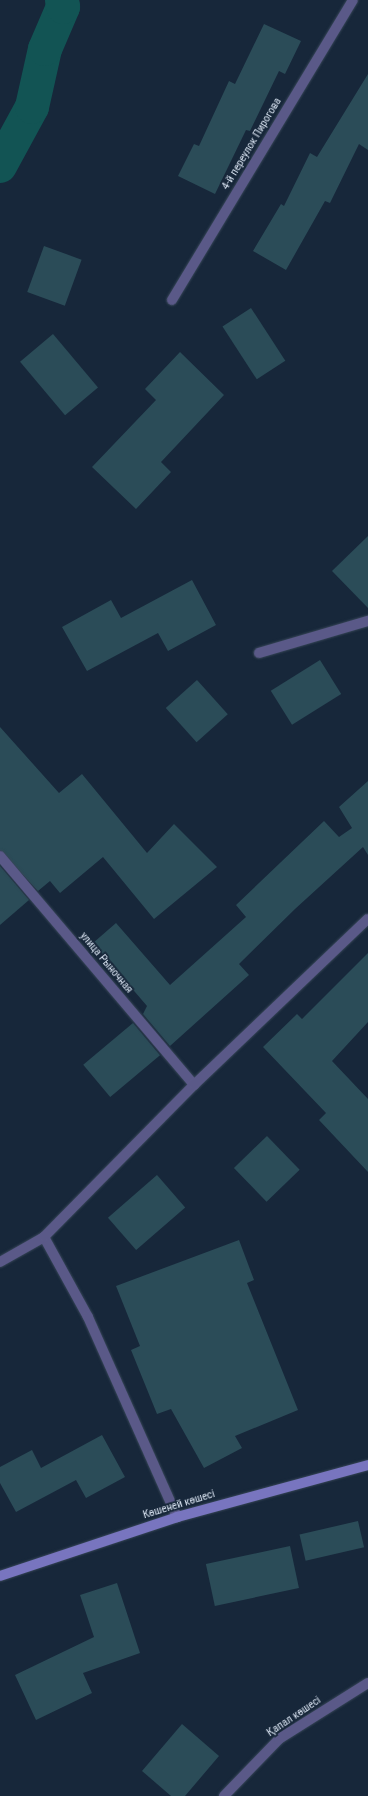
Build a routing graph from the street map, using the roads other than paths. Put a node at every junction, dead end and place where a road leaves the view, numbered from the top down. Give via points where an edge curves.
1 (353, 0) edge
2 (172, 300) dead end
3 (368, 621) edge
4 (259, 653) dead end
5 (0, 856) edge
6 (368, 919) edge
7 (194, 1085) junction
8 (44, 1237) junction
9 (0, 1262) edge
10 (368, 1465) edge
11 (177, 1517) junction
12 (0, 1576) edge
13 (368, 1683) edge
14 (224, 1796) edge

1 - 2 street, 4-й переулок Пирогова
3 - 4 street
5 - 7 street, улица Рыночная
6 - 7 street
7 - 8 street
8 - 9 street
8 - 11 street via 88,1317
10 - 11 main road, Көшеней көшесі
11 - 12 main road, Көшеней көшесі
13 - 14 street, Қапал көшесі via 279,1739

